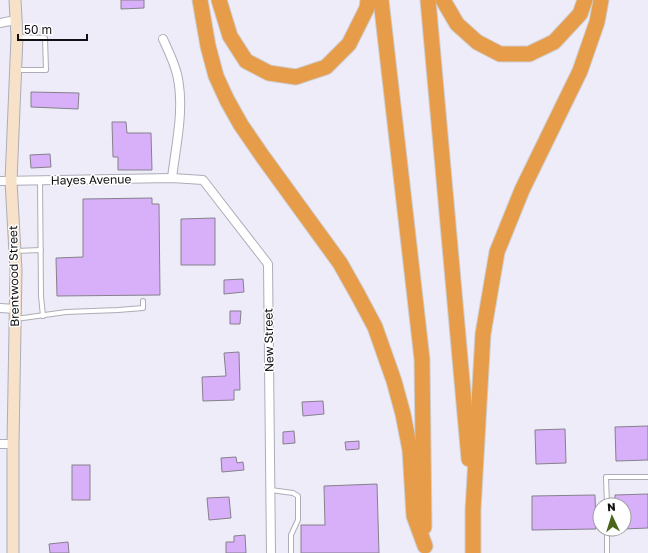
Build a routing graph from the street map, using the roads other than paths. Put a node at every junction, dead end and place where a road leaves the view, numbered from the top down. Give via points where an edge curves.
1 (15, 0) edge
2 (200, 0) edge
3 (219, 0) edge
4 (368, 0) edge
5 (381, 0) edge
6 (428, 0) edge
7 (443, 0) edge
8 (585, 0) edge
9 (601, 0) edge
10 (15, 20) junction
11 (0, 23) edge
12 (17, 37) junction
13 (164, 39) dead end
14 (16, 70) junction
15 (172, 178) junction
16 (40, 180) junction
17 (5, 181) edge
18 (40, 250) junction
19 (15, 251) junction
20 (143, 301) dead end
21 (0, 308) edge
22 (16, 314) junction
23 (43, 316) junction
24 (0, 444) edge
25 (13, 444) junction
26 (648, 477) edge
27 (270, 490) junction
28 (606, 497) edge
29 (473, 510) junction
30 (607, 537) edge
31 (425, 549) edge
32 (13, 553) edge
33 (271, 553) edge
34 (291, 553) edge
35 (473, 553) edge
36 (607, 553) edge

1 - 10 main road, Brentwood Street
2 - 31 highway via 216,76 227,100 241,125 340,263 375,327 403,414 410,450 414,516
3 - 4 highway via 230,36 246,61 269,73 296,77 326,67 349,44 367,8
5 - 31 highway via 422,359
6 - 29 highway
7 - 8 highway via 457,24 477,42 500,54 529,54 554,42 580,14
9 - 29 highway via 597,22 580,71 522,190 497,252 483,334
10 - 11 street
10 - 12 main road, Brentwood Street
12 - 14 main road, Brentwood Street
12 - 14 lane via 45,38 46,70
13 - 15 street via 177,74 180,99 179,130
14 - 17 main road, Brentwood Street
15 - 16 street, Hayes Avenue
15 - 27 street, New Street via 203,180 268,264
16 - 17 street, Hayes Avenue
16 - 18 lane
17 - 19 main road, Brentwood Street
18 - 19 lane
18 - 23 lane via 40,296
19 - 22 main road, Brentwood Street
20 - 23 lane via 143,308 66,312
21 - 22 street
22 - 23 lane
22 - 25 main road, Brentwood Street
24 - 25 street
25 - 32 main road, Brentwood Street
26 - 28 lane via 606,477
27 - 33 street, New Street
27 - 34 lane via 298,496 298,520 291,535
29 - 35 highway
30 - 36 lane

